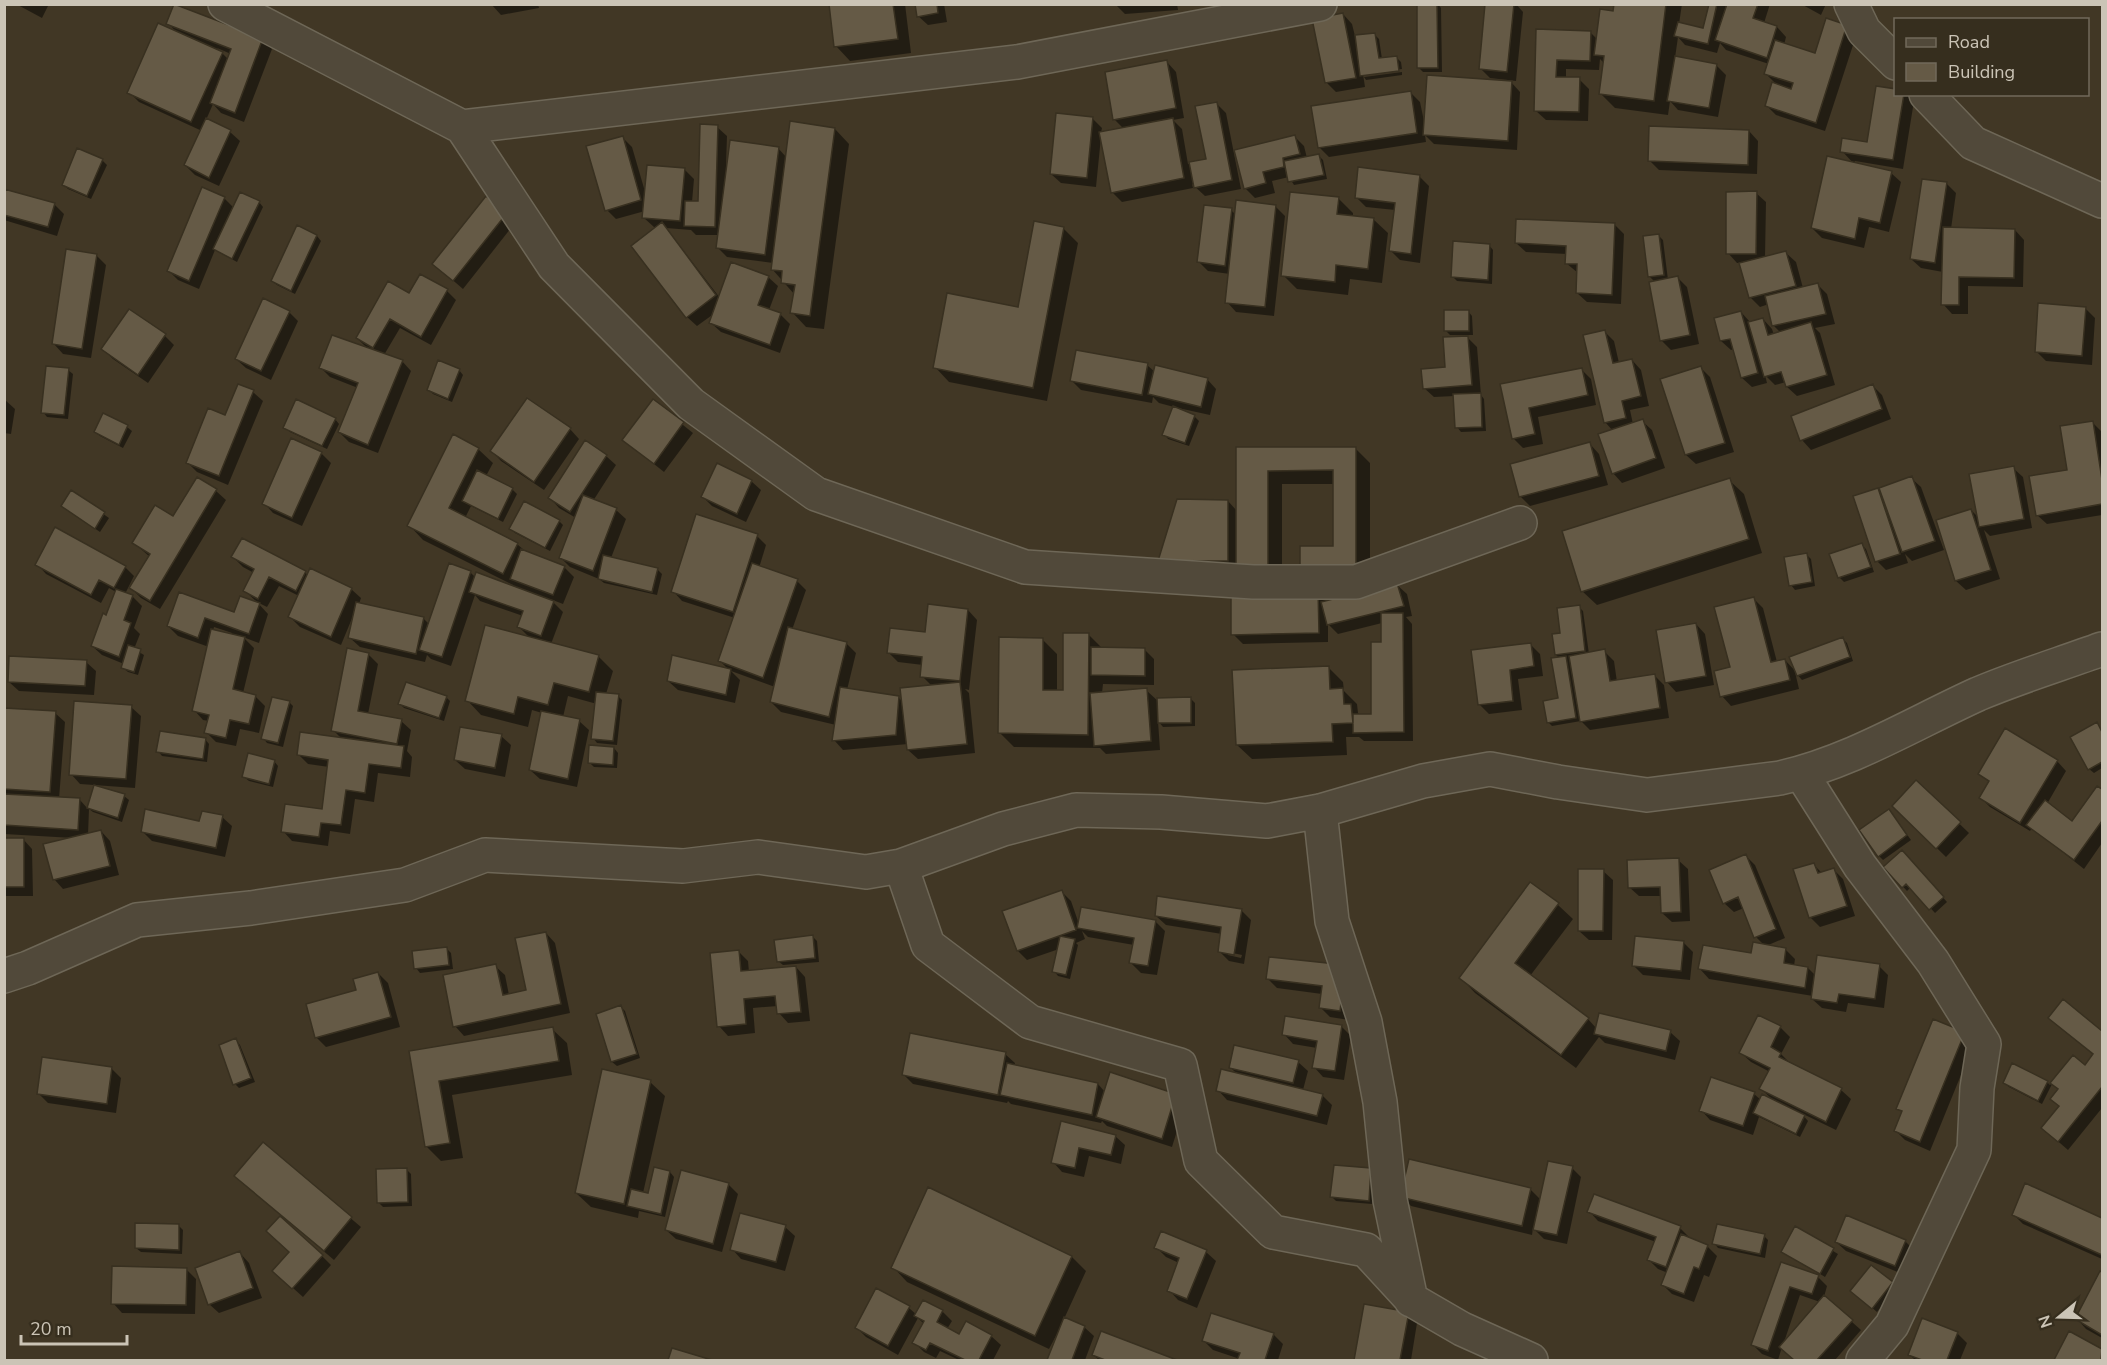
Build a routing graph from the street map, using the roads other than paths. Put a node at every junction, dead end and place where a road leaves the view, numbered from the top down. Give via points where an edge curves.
1 (225, 4) edge
2 (1320, 4) edge
3 (1851, 4) edge
4 (1894, 61) edge
5 (1928, 96) edge
6 (462, 127) junction
7 (2103, 201) edge
8 (1520, 523) dead end
9 (2103, 650) edge
10 (1801, 773) junction
11 (1320, 811) junction
12 (901, 866) junction
13 (4, 976) edge
14 (1412, 1300) junction
15 (1531, 1360) edge
16 (1863, 1360) edge

1 - 6 street
2 - 6 street via 1017,62
3 - 4 street via 1864,31
5 - 7 street via 1973,143
6 - 8 street via 554,266 691,404 816,495 1025,567 1253,582 1356,582
9 - 10 street via 1979,694 1868,749
10 - 11 street via 1647,795 1490,769 1423,781
10 - 16 street via 1860,866 1933,962 1984,1044 1974,1150 1892,1325
11 - 12 street via 1267,821 1076,810 1003,829
11 - 14 street via 1332,921 1365,1022 1380,1101 1389,1200
12 - 13 street via 866,872 758,857 683,866 484,855 405,885 136,920
12 - 14 street via 928,945 1030,1022 1180,1065 1201,1161 1273,1232 1366,1250
14 - 15 street via 1462,1329

